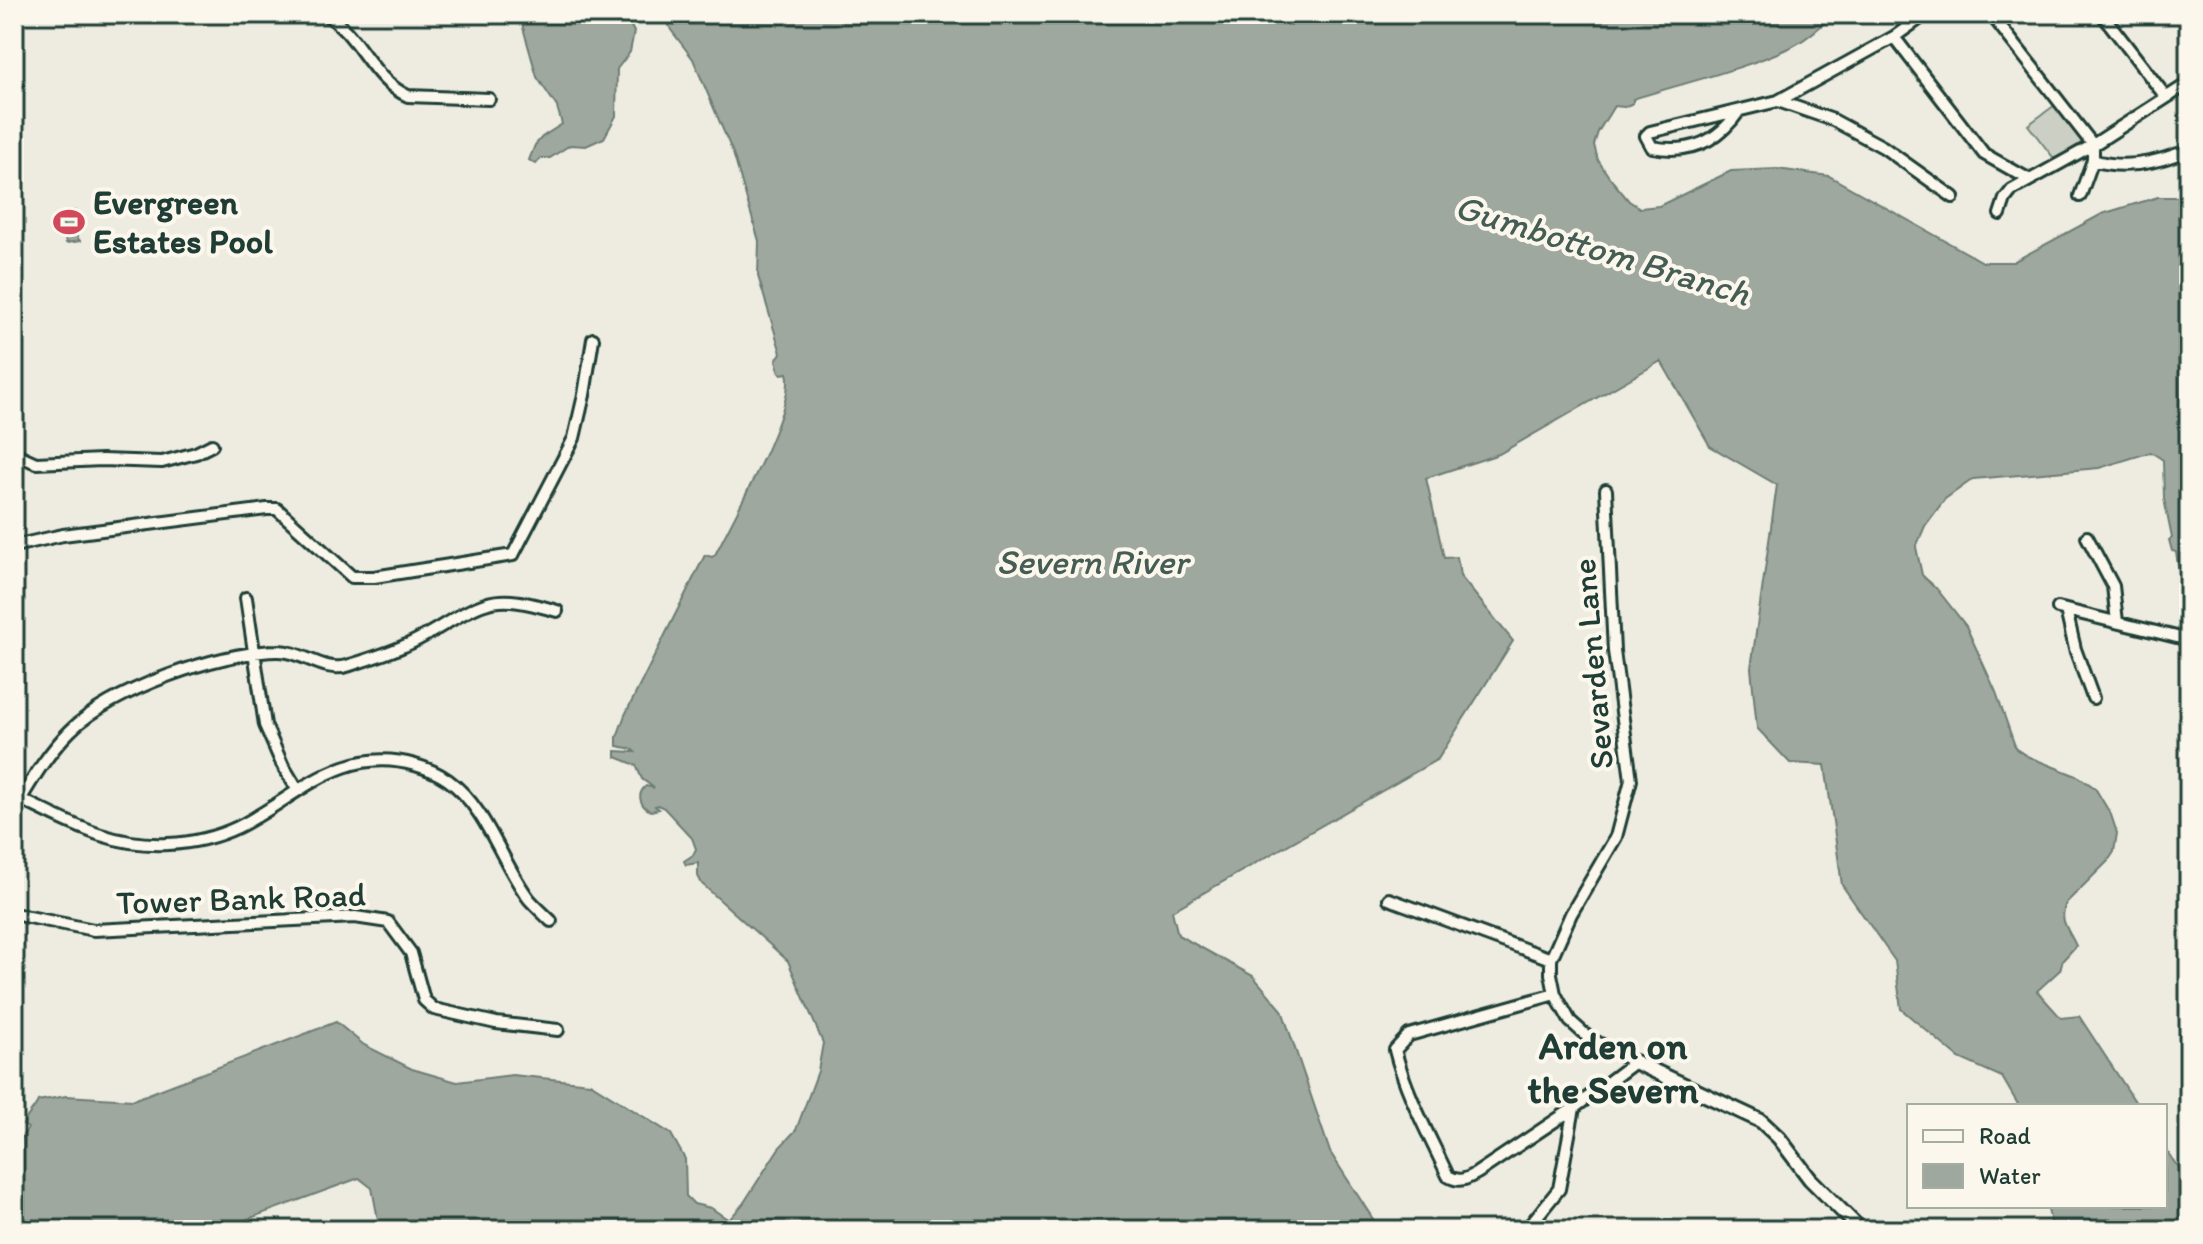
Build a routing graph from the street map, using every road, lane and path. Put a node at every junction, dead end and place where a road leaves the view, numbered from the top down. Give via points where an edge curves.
1 (325, 14) edge
2 (1926, 14) edge
3 (1991, 14) edge
4 (2102, 14) edge
5 (1894, 37) junction
6 (2189, 83) edge
7 (2166, 97) junction
8 (489, 99) dead end
9 (1778, 101) junction
10 (1739, 111) junction
11 (2093, 145) junction
12 (2178, 154) dead end
13 (2093, 160) junction
14 (2030, 180) junction
15 (2080, 196) dead end
16 (1953, 197) dead end
17 (2000, 214) dead end
18 (593, 339) dead end
19 (212, 445) dead end
20 (14, 453) edge
21 (1606, 490) dead end
22 (2087, 537) dead end
23 (14, 546) edge
24 (246, 598) dead end
25 (557, 611) dead end
26 (2117, 622) junction
27 (2189, 640) edge
28 (253, 652) junction
29 (2093, 698) dead end
30 (297, 789) junction
31 (17, 798) edge
32 (14, 810) edge
33 (1389, 899) dead end
34 (14, 914) edge
35 (551, 921) dead end
36 (1551, 959) junction
37 (1555, 994) junction
38 (558, 1030) dead end
39 (1635, 1062) junction
40 (1574, 1108) junction
41 (1526, 1230) edge
42 (1861, 1230) edge

1 - 8 street via 342,25 372,68 398,91 408,96
2 - 5 street
3 - 11 street
4 - 7 street
5 - 9 street
5 - 14 street via 1984,154
6 - 7 street
7 - 11 street
9 - 10 street
9 - 16 street via 1833,120 1883,147
10 - 10 street via 1728,128 1693,148 1652,147 1646,136
11 - 13 street
11 - 14 street
12 - 13 street via 2110,166
13 - 15 street
14 - 17 street via 2012,190
18 - 23 street via 574,438 513,555 352,577 277,509
19 - 20 street via 162,462 36,463
21 - 36 street, Sevarden Lane via 1614,651 1631,780 1616,837
22 - 26 street via 2113,586
24 - 28 street
25 - 28 street via 507,601 485,604 404,647 344,667 281,651
26 - 27 street
26 - 29 street via 2062,609
28 - 30 street via 265,725
28 - 31 street via 187,670 94,711 46,756
30 - 31 street via 227,832 170,844 88,833
30 - 35 street via 322,775 380,758 447,779 468,799 529,899
31 - 32 street
33 - 36 street
34 - 38 street, Tower Bank Road via 94,930 355,917 388,922 411,953 424,1000 434,1009
36 - 37 street
37 - 39 street via 1580,1031
37 - 40 street via 1409,1035 1395,1050 1421,1120 1454,1180 1477,1173
39 - 40 street
39 - 42 street via 1761,1121
40 - 41 street via 1559,1189

